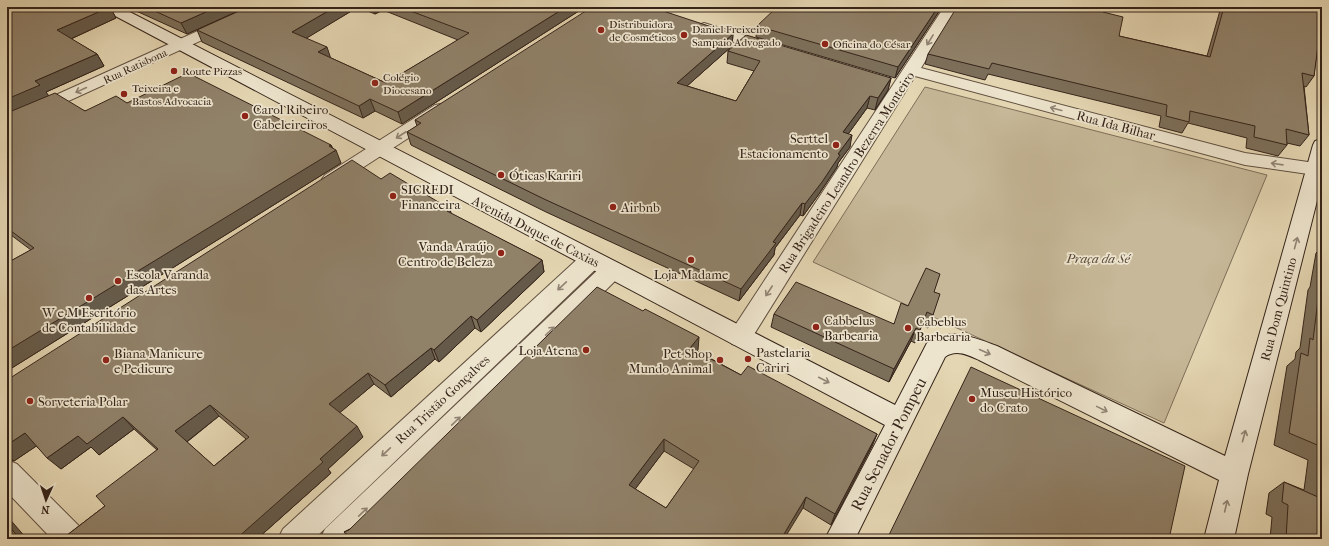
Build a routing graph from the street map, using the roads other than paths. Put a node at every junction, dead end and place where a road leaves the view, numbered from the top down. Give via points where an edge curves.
1 (109, 7) edge
2 (263, 7) edge
3 (951, 7) edge
4 (689, 23) edge
5 (180, 45) junction
6 (787, 53) edge
7 (912, 70) junction
8 (454, 100) edge
9 (7, 124) edge
10 (1322, 145) edge
11 (379, 149) junction
12 (1319, 169) edge
13 (313, 192) edge
14 (601, 265) junction
15 (740, 337) junction
16 (900, 420) junction
17 (7, 473) edge
18 (1234, 474) junction
19 (72, 539) edge
20 (293, 539) edge
21 (335, 539) edge
22 (840, 539) edge
23 (1219, 539) edge

1 - 5 street, Avenida Duque de Caxias
2 - 5 street, Rua Ratisbona
3 -> 7 street, Rua Brigadeiro Leandro Bezerra Monteiro
4 - 6 street
5 -> 9 street, Rua Ratisbona
5 - 11 street, Avenida Duque de Caxias
12 -> 7 street, Rua Ida Bilhar via 1245,159
7 -> 15 street, Rua Brigadeiro Leandro Bezerra Monteiro via 892,85
8 -> 11 street
10 - 12 street, Rua Dom Quintino
11 - 13 street
11 - 14 street, Avenida Duque de Caxias
18 -> 12 street, Rua Dom Quintino
14 - 15 street, Avenida Duque de Caxias
14 -> 20 street, Rua Tristão Gonçalves
21 -> 14 street, Rua Tristão Gonçalves
15 -> 16 street, Avenida Duque de Caxias
16 -> 18 street, Rua Senador Pompeu via 936,350 944,344 954,342 988,353
16 - 22 street, Rua Senador Pompeu
17 - 19 street
23 -> 18 street, Rua Dom Quintino

